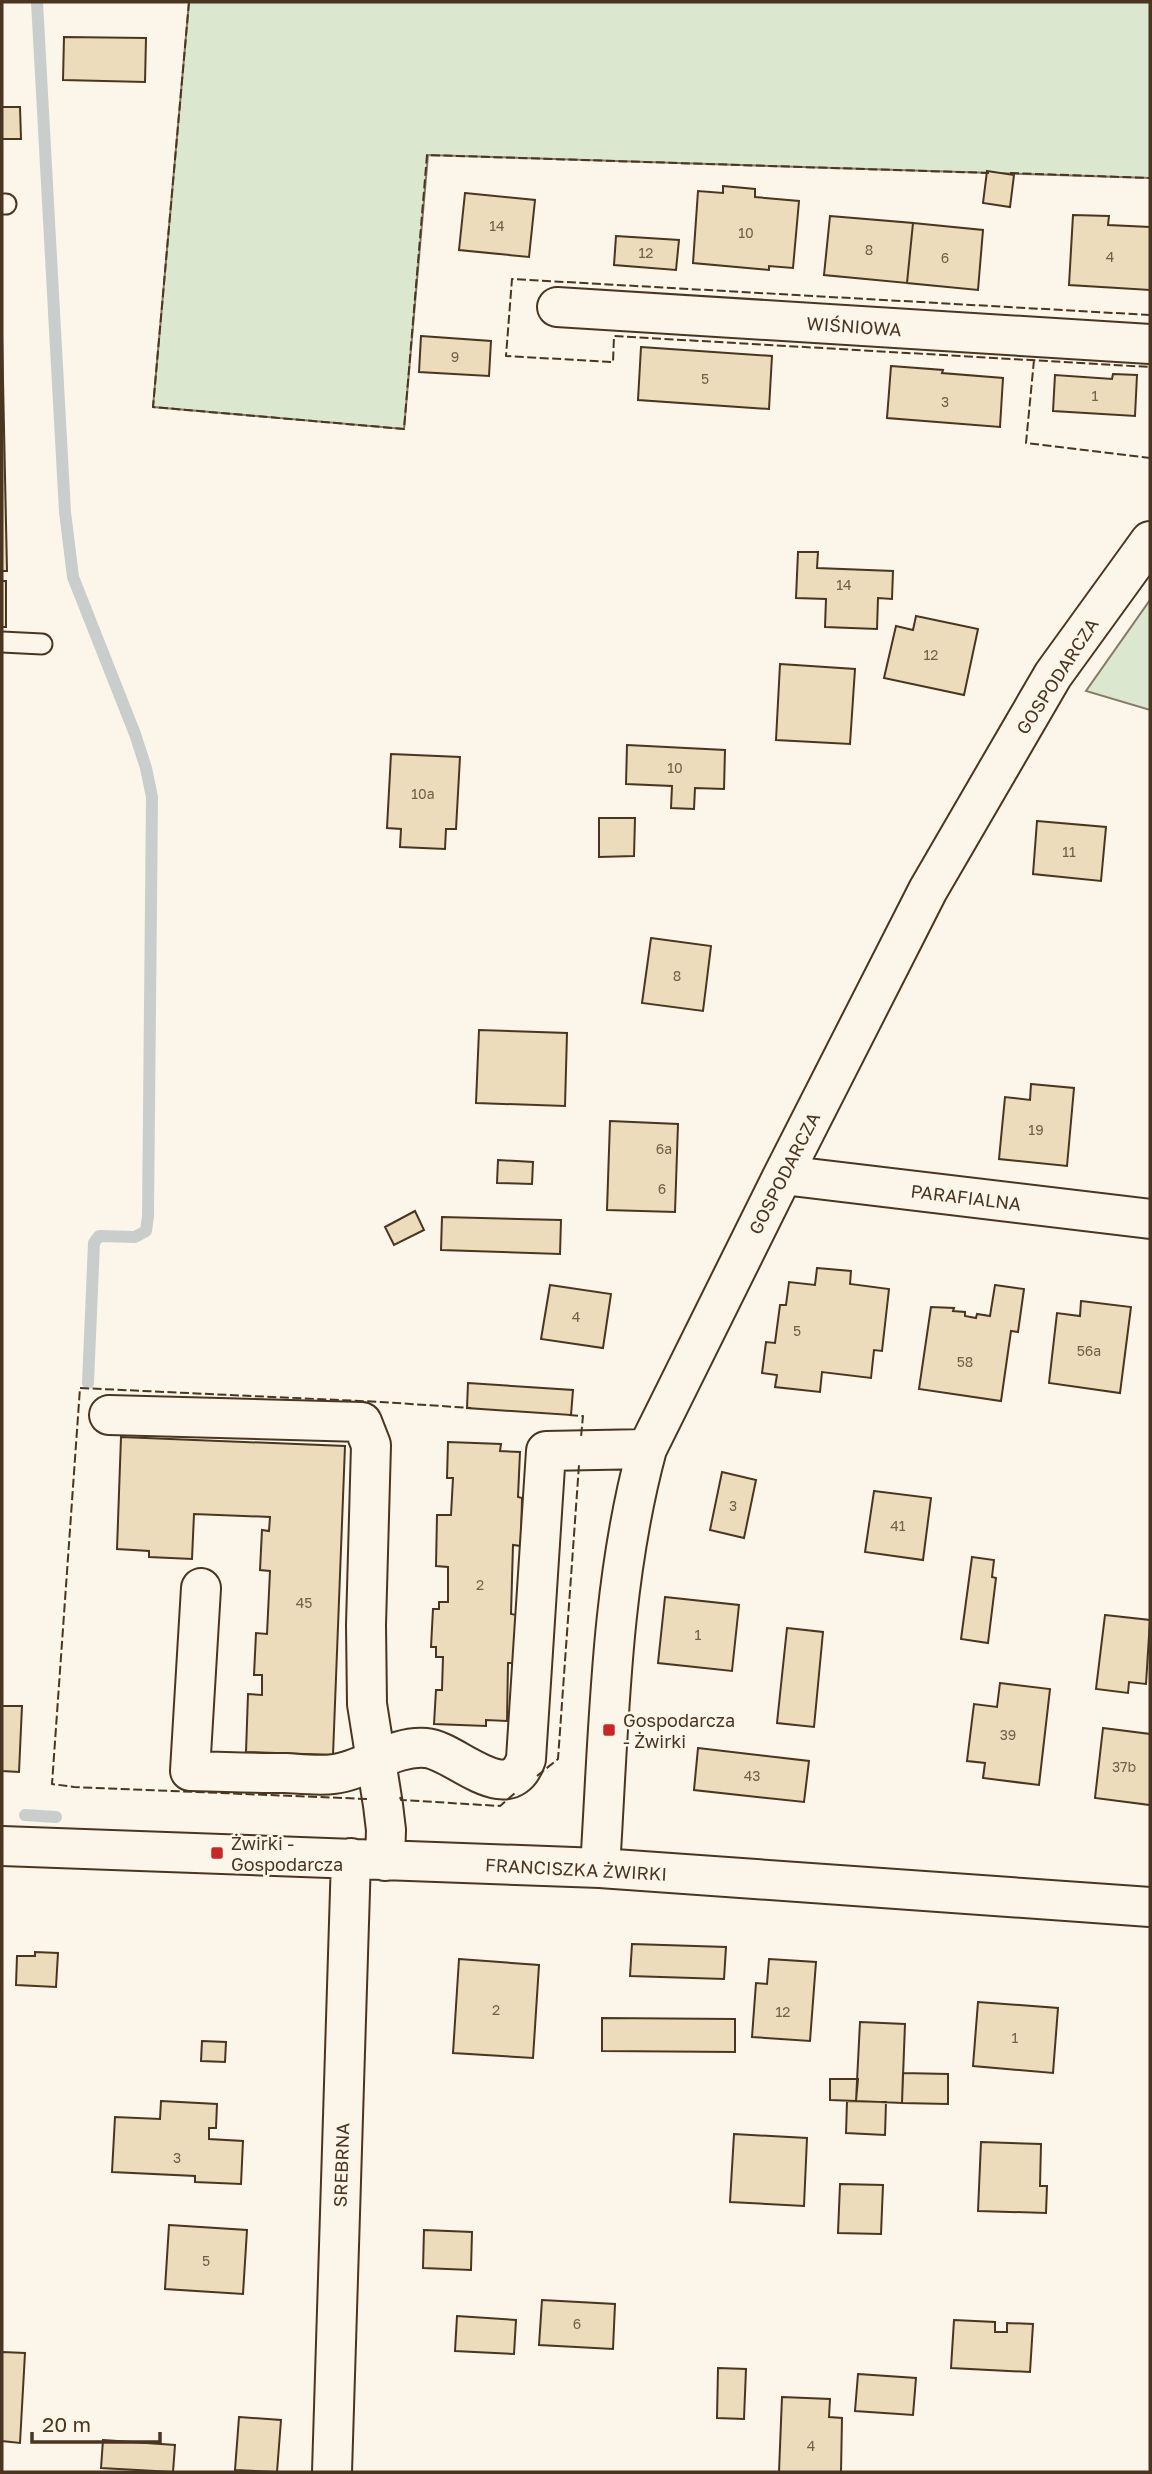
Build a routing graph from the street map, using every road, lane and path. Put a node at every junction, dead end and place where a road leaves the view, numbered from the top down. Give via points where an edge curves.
1 (557, 307) dead end
2 (1150, 344) edge
3 (1150, 541) edge
4 (2, 642) edge
5 (42, 644) dead end
6 (783, 1175) junction
7 (1150, 1219) edge
8 (109, 1415) dead end
9 (647, 1449) junction
10 (201, 1588) dead end
11 (375, 1758) junction
12 (2, 1846) edge
13 (368, 1860) junction
14 (600, 1868) junction
15 (1150, 1907) edge
16 (332, 2472) edge

1 - 2 street, WIŚNIOWA
3 - 6 street, GOSPODARCZA via 1053,675 942,866
4 - 5 lane
6 - 7 street, PARAFIALNA
6 - 9 street, GOSPODARCZA
8 - 11 street, SREBRNA via 362,1422 371,1445 366,1625 367,1694
9 - 11 street via 546,1451 522,1771 515,1777 492,1778 440,1750 423,1747
9 - 14 street, GOSPODARCZA via 621,1572
10 - 11 street via 190,1771 335,1774
11 - 13 street, SREBRNA via 386,1830
12 - 13 street, FRANCISZKA ŻWIRKI
13 - 14 street, FRANCISZKA ŻWIRKI
13 - 16 street, SREBRNA
14 - 15 street, FRANCISZKA ŻWIRKI

